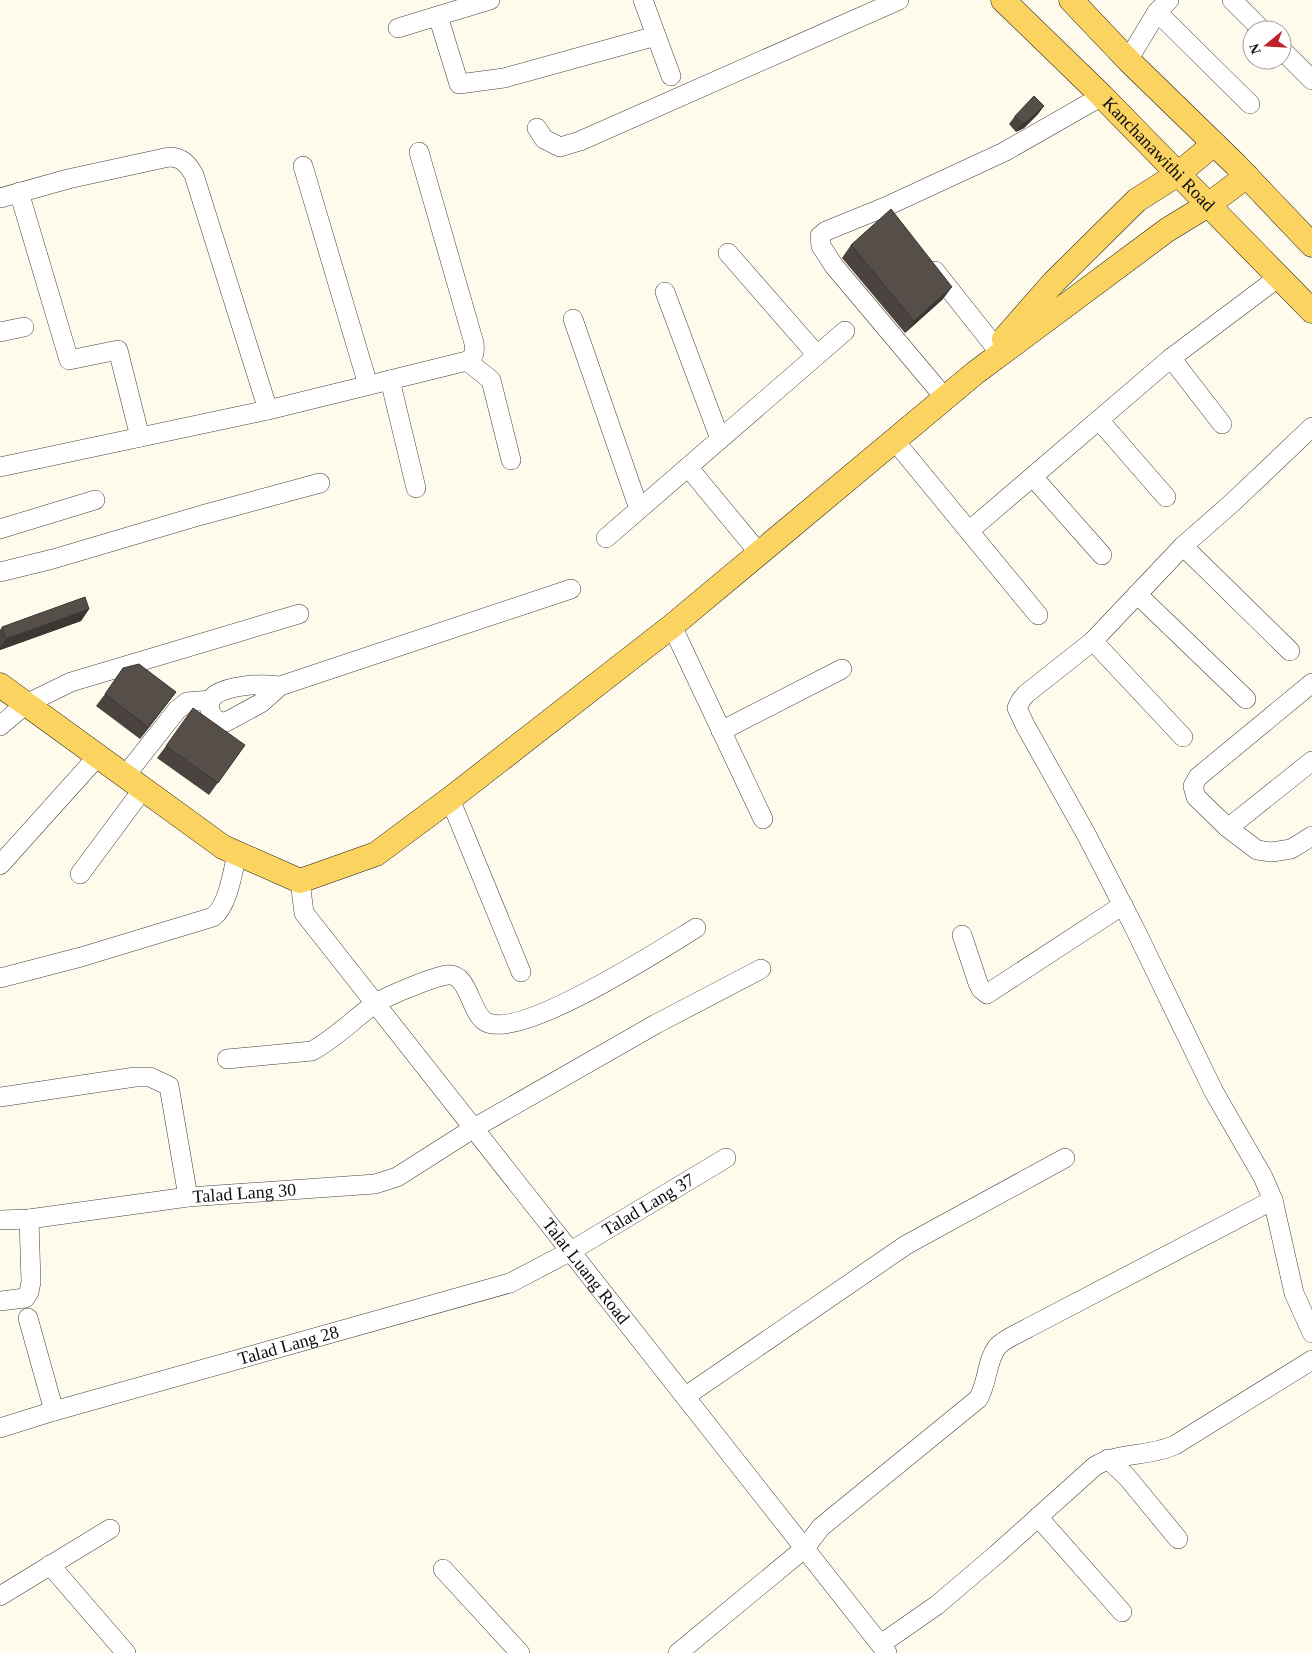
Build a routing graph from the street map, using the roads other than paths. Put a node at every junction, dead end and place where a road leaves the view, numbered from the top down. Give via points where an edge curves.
1 (490, 0) edge
2 (643, 0) edge
3 (899, 0) edge
4 (1004, 0) edge
5 (1071, 0) edge
6 (1232, 0) edge
7 (1163, 6) edge
8 (438, 16) junction
9 (1252, 20) edge
10 (398, 28) dead end
11 (656, 36) junction
12 (1128, 60) junction
13 (1292, 60) edge
14 (671, 76) dead end
15 (1312, 80) edge
16 (1102, 96) junction
17 (1250, 104) dead end
18 (537, 128) dead end
19 (1214, 144) junction
20 (419, 152) dead end
21 (304, 166) dead end
22 (1178, 174) junction
23 (1247, 176) junction
24 (19, 192) junction
25 (0, 198) edge
26 (1208, 205) junction
27 (885, 207) junction
28 (897, 222) edge
29 (1310, 240) edge
30 (728, 253) dead end
31 (927, 261) edge
32 (1279, 277) junction
33 (666, 292) dead end
34 (1312, 311) edge
35 (573, 319) dead end
36 (24, 327) dead end
37 (845, 331) dead end
38 (0, 332) edge
39 (996, 348) junction
40 (817, 355) junction
41 (1171, 358) junction
42 (468, 361) junction
43 (975, 372) junction
44 (390, 380) junction
45 (368, 385) junction
46 (945, 398) junction
47 (268, 410) junction
48 (1099, 420) junction
49 (1222, 424) dead end
50 (1312, 427) edge
51 (140, 437) junction
52 (720, 439) junction
53 (894, 440) junction
54 (512, 460) dead end
55 (0, 467) edge
56 (688, 467) junction
57 (1032, 477) junction
58 (320, 483) dead end
59 (416, 488) dead end
60 (1166, 497) dead end
61 (95, 500) dead end
62 (639, 509) junction
63 (0, 529) edge
64 (969, 531) junction
65 (606, 538) dead end
66 (1183, 546) junction
67 (759, 553) junction
68 (1102, 555) dead end
69 (0, 572) edge
70 (571, 589) dead end
71 (1138, 594) junction
72 (298, 614) dead end
73 (1038, 615) dead end
74 (672, 626) junction
75 (1093, 641) junction
76 (1290, 651) dead end
77 (842, 669) dead end
78 (1312, 683) edge
79 (0, 685) edge
80 (280, 686) junction
81 (1246, 699) dead end
82 (211, 700) junction
83 (26, 704) junction
84 (0, 726) edge
85 (721, 731) junction
86 (1183, 737) dead end
87 (98, 756) junction
88 (1312, 761) edge
89 (134, 782) junction
90 (450, 799) junction
91 (763, 819) dead end
92 (1228, 828) junction
93 (1312, 836) edge
94 (238, 853) junction
95 (0, 865) edge
96 (80, 874) dead end
97 (300, 881) junction
98 (1123, 905) junction
99 (696, 928) dead end
100 (962, 935) dead end
101 (761, 969) dead end
102 (521, 972) dead end
103 (0, 978) edge
104 (375, 1003) junction
105 (227, 1059) dead end
106 (0, 1097) edge
107 (474, 1128) junction
108 (726, 1158) dead end
109 (1066, 1158) dead end
110 (188, 1197) junction
111 (1273, 1200) junction
112 (29, 1219) junction
113 (0, 1220) edge
114 (571, 1251) junction
115 (0, 1301) edge
116 (28, 1318) dead end
117 (1312, 1334) edge
118 (1312, 1360) edge
119 (686, 1396) junction
120 (54, 1411) junction
121 (0, 1428) edge
122 (1108, 1459) junction
123 (1038, 1517) junction
124 (110, 1529) dead end
125 (1178, 1539) dead end
126 (805, 1548) junction
127 (50, 1565) junction
128 (444, 1569) dead end
129 (0, 1596) edge
130 (1122, 1612) dead end
131 (884, 1649) edge
132 (126, 1653) edge
133 (520, 1653) edge
134 (678, 1653) edge

1 - 8 street
2 - 11 street
3 - 18 street via 580,141 560,147 544,138
4 - 16 main road, Kanchanawithi Road
5 - 12 main road
6 - 9 street
7 - 12 street
7 - 17 street
8 - 10 street
8 - 11 street via 459,84 504,78
11 - 14 street
12 - 19 main road
13 - 15 street
16 - 22 main road, Kanchanawithi Road
16 - 27 street via 1004,152
19 - 22 main road
19 - 23 main road
20 - 42 street via 474,343 475,352
21 - 45 street
22 - 26 main road, Kanchanawithi Road
22 - 39 main road via 1137,200 1054,282
23 - 26 main road
23 - 29 main road
24 - 25 street
24 - 47 street via 169,157 185,162 194,175
24 - 51 street via 70,360 118,350
26 - 32 main road, Kanchanawithi Road
26 - 43 main road via 1167,230
27 - 28 street
27 - 46 street via 826,231 820,236 821,246 834,266
30 - 40 street
31 - 39 street
32 - 34 main road, Kanchanawithi Road
32 - 41 street
33 - 52 street
35 - 62 street
36 - 38 street
37 - 40 street
39 - 43 main road
40 - 52 street
41 - 48 street
41 - 49 street
42 - 44 street
42 - 54 street via 491,380
43 - 46 main road
44 - 45 street
44 - 59 street
45 - 47 street
46 - 53 main road
47 - 51 street
48 - 57 street
48 - 60 street
50 - 66 street
51 - 55 street
52 - 56 street
53 - 64 street
53 - 67 main road
56 - 62 street
56 - 67 street
57 - 64 street
57 - 68 street
58 - 69 street
61 - 63 street
62 - 65 street
64 - 73 street
66 - 71 street
66 - 76 street
67 - 74 main road
70 - 80 street
71 - 75 street
71 - 81 street
72 - 83 street via 82,678
74 - 85 street
74 - 90 main road
75 - 86 street
75 - 98 street via 1026,694 1017,708
77 - 85 street
78 - 92 street via 1198,777 1193,786 1196,797
79 - 83 main road
80 - 82 street via 246,686 214,695
80 - 82 street via 262,703 226,722 219,721 212,714
82 - 89 street via 187,702 177,710
83 - 84 street
83 - 87 main road
85 - 91 street
87 - 89 main road
87 - 95 street
88 - 92 street
89 - 94 main road via 223,847
89 - 96 street
90 - 97 main road via 376,854
90 - 102 street
92 - 93 street via 1257,850 1272,852 1290,849
94 - 97 main road
94 - 103 street via 224,902 212,917
97 - 104 street, Talat Luang Road via 304,913
98 - 100 street via 987,994 978,983
98 - 111 street via 1214,1092
99 - 104 street via 583,995 530,1019 513,1023 489,1024 482,1020 463,984 451,974
101 - 107 street, Talad Lang 30
104 - 105 street via 312,1051
104 - 107 street, Talat Luang Road
106 - 110 street via 135,1077 150,1077 169,1086
107 - 110 street, Talad Lang 30 via 397,1178 375,1184
107 - 114 street, Talat Luang Road
108 - 114 street, Talad Lang 37
109 - 119 street via 906,1245
110 - 112 street, Talad Lang 30
111 - 117 street via 1294,1294
111 - 126 street via 998,1345 978,1399 821,1527
112 - 113 street, Talad Lang 30
112 - 115 street via 29,1292 25,1298
114 - 119 street, Talat Luang Road
114 - 120 street, Talad Lang 28 via 510,1283
116 - 120 street
118 - 122 street via 1175,1445 1154,1453
119 - 126 street, Talat Luang Road
120 - 121 street, Talad Lang 28
122 - 123 street
122 - 125 street
123 - 130 street
123 - 131 street
124 - 127 street
126 - 131 street, Talat Luang Road
126 - 134 street
127 - 129 street
127 - 132 street
128 - 133 street

